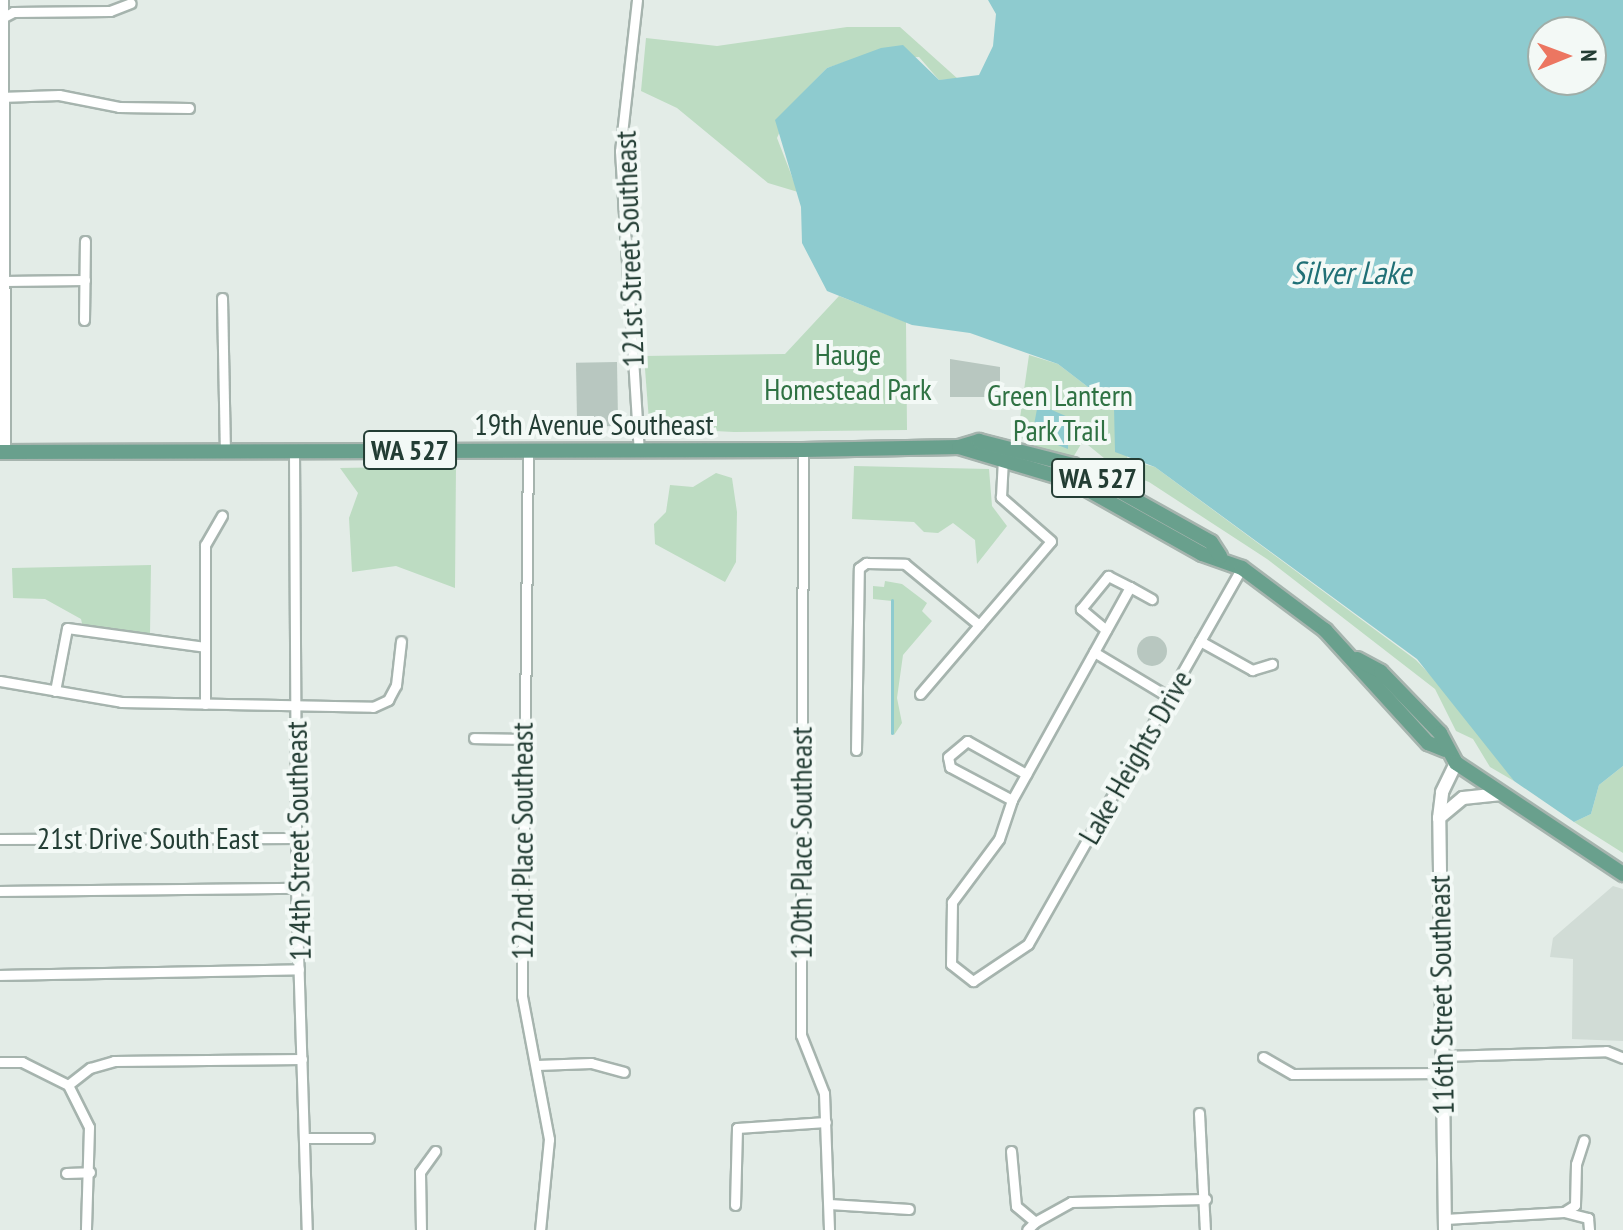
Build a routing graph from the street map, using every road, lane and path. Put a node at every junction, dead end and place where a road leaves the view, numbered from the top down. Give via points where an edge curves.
1 (2, 0) edge
2 (637, 0) edge
3 (131, 3) dead end
4 (1, 18) edge
5 (1, 97) edge
6 (189, 108) dead end
7 (2, 238) edge
8 (85, 241) dead end
9 (85, 280) junction
10 (4, 281) junction
11 (222, 298) dead end
12 (84, 320) dead end
13 (959, 447) junction
14 (528, 448) junction
15 (803, 450) junction
16 (294, 451) junction
17 (639, 451) junction
18 (2, 452) edge
19 (225, 452) junction
20 (1003, 459) junction
21 (222, 515) dead end
22 (1220, 556) junction
23 (1242, 568) junction
24 (1130, 587) junction
25 (1152, 599) dead end
26 (979, 625) junction
27 (1106, 630) junction
28 (401, 641) dead end
29 (1200, 641) junction
30 (205, 647) junction
31 (1094, 652) junction
32 (1272, 664) dead end
33 (0, 681) edge
34 (55, 691) junction
35 (920, 694) dead end
36 (1169, 697) junction
37 (205, 704) junction
38 (296, 705) junction
39 (474, 738) dead end
40 (523, 739) junction
41 (856, 750) dead end
42 (1456, 763) junction
43 (1026, 774) junction
44 (1499, 794) junction
45 (1012, 800) junction
46 (1439, 818) junction
47 (296, 838) junction
48 (0, 839) edge
49 (1623, 874) edge
50 (296, 888) junction
51 (0, 891) edge
52 (299, 969) junction
53 (0, 975) edge
54 (1442, 1056) junction
55 (1263, 1057) dead end
56 (1623, 1058) edge
57 (302, 1059) junction
58 (0, 1062) edge
59 (537, 1065) junction
60 (624, 1072) dead end
61 (1442, 1073) junction
62 (68, 1085) junction
63 (1199, 1113) dead end
64 (826, 1122) junction
65 (304, 1138) junction
66 (369, 1138) dead end
67 (1584, 1140) dead end
68 (435, 1151) dead end
69 (1011, 1151) dead end
70 (90, 1172) junction
71 (66, 1173) dead end
72 (1206, 1199) junction
73 (829, 1204) junction
74 (735, 1205) dead end
75 (909, 1209) dead end
76 (1564, 1212) junction
77 (1035, 1222) junction
78 (1445, 1224) edge
79 (86, 1230) edge
80 (307, 1230) edge
81 (421, 1230) edge
82 (540, 1230) edge
83 (829, 1230) edge
84 (1027, 1230) edge
85 (1205, 1230) edge
86 (1589, 1230) edge

1 - 4 street
2 - 17 street, 121st Street Southeast via 620,151
3 - 4 street via 110,11 13,12
4 - 5 street
5 - 6 street via 59,95 119,107
5 - 7 street
7 - 10 street
8 - 9 street
9 - 10 street
9 - 12 street
10 - 18 street
11 - 19 street
13 - 15 main road, 19th Avenue Southeast / WA 527
13 - 20 main road, 19th Avenue Southeast / WA 527
13 - 22 main road, 19th Avenue Southeast / WA 527 via 1005,443 1055,458 1211,542
14 - 16 main road, 19th Avenue Southeast / WA 527
14 - 17 main road, 19th Avenue Southeast / WA 527
14 - 40 street, 122nd Place Southeast
15 - 17 main road, 19th Avenue Southeast / WA 527
15 - 64 street, 120th Place Southeast via 801,1035 824,1093
16 - 19 main road, 19th Avenue Southeast / WA 527
16 - 38 street, 124th Street Southeast
18 - 19 main road, 19th Avenue Southeast / WA 527
20 - 22 main road, 19th Avenue Southeast / WA 527 via 1072,481 1202,554
20 - 26 street via 1001,497 1051,541
21 - 30 street via 205,545
22 - 23 main road, 19th Avenue Southeast / WA 527
23 - 29 street, Lake Heights Drive
23 - 42 main road, 19th Avenue Southeast / WA 527 via 1353,657 1428,743 1445,750
24 - 25 street
24 - 27 street
24 - 27 street via 1104,577 1082,604 1083,613
26 - 35 street
26 - 41 street via 905,564 866,563 859,568
27 - 31 street
28 - 38 street via 388,700 373,707
29 - 32 street via 1252,670
29 - 36 street, Lake Heights Drive
30 - 34 street via 67,628
30 - 37 street
31 - 36 street
31 - 43 street via 1052,738
33 - 34 street
34 - 37 street via 121,702
36 - 45 street, Lake Heights Drive via 1028,944 973,981 951,964 952,902 999,839
37 - 38 street
38 - 47 street, 124th Street Southeast
39 - 40 street
40 - 59 street, 122nd Place Southeast via 522,996
42 - 44 main road, 19th Avenue Southeast / WA 527
42 - 46 street, 116th Street Southeast via 1442,792
43 - 45 street
43 - 45 street via 967,741 948,757 950,767
44 - 46 street via 1463,798
44 - 49 main road, 19th Avenue Southeast / WA 527
46 - 54 street, 116th Street Southeast
47 - 48 street, 21st Drive South East
47 - 50 street, 124th Street Southeast
50 - 51 street
50 - 52 street, 124th Street Southeast
52 - 53 street
52 - 57 street, 124th Street Southeast
54 - 56 street via 1606,1051
54 - 61 street, 116th Street Southeast
55 - 61 street via 1293,1074
57 - 62 street via 114,1061 90,1068
57 - 65 street, 124th Street Southeast
58 - 62 street via 22,1062
59 - 60 street via 591,1063
59 - 82 street, 122nd Place Southeast via 549,1139
61 - 78 street, 116th Street Southeast
62 - 70 street via 89,1127
63 - 72 street
64 - 73 street, 120th Place Southeast
64 - 74 street via 737,1128
65 - 66 street
65 - 80 street, 124th Street Southeast
67 - 76 street via 1576,1164 1575,1205
68 - 81 street via 420,1172
69 - 77 street via 1016,1206
70 - 71 street
70 - 79 street
72 - 77 street via 1071,1202
72 - 85 street
73 - 75 street
73 - 83 street, 120th Place Southeast
76 - 78 street
76 - 86 street via 1588,1218
77 - 84 street

